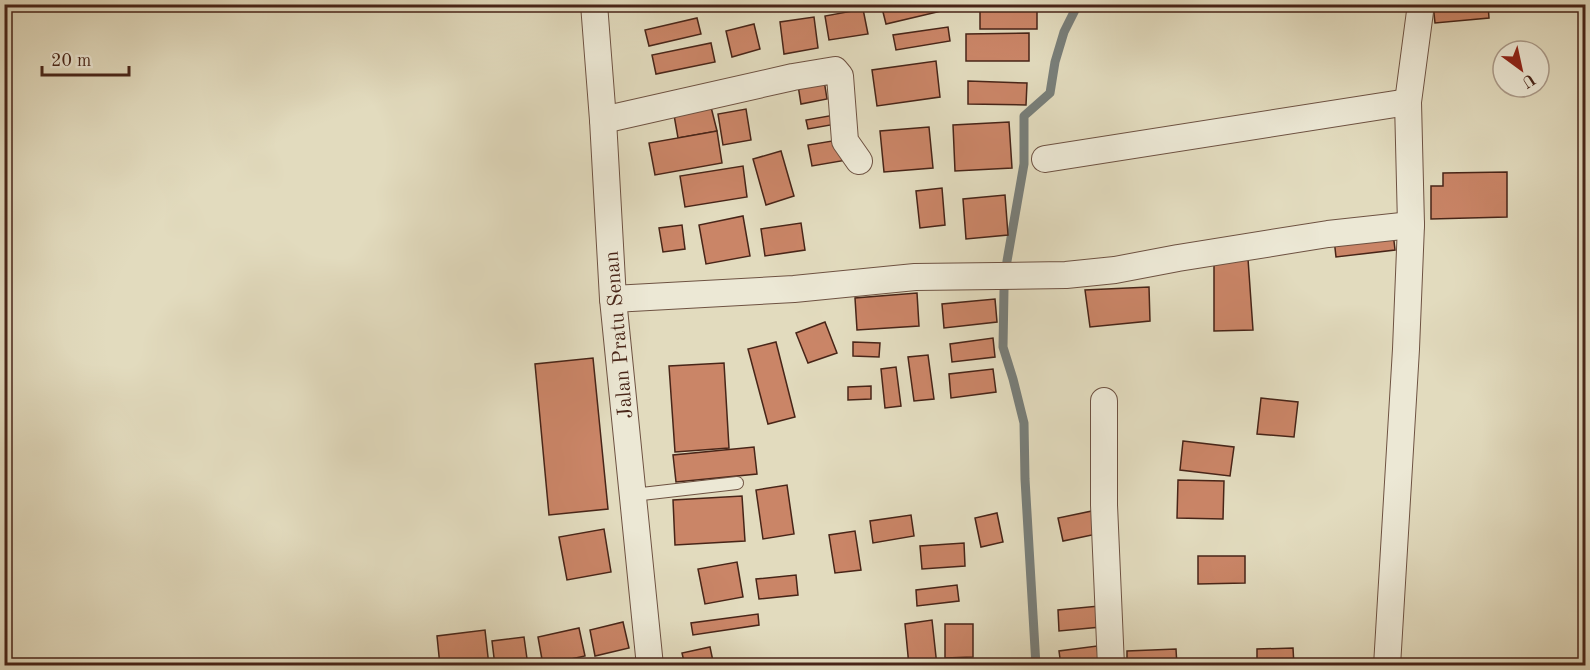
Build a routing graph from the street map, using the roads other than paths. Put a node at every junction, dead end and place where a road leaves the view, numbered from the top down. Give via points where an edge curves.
1 (594, 4) edge
2 (1420, 4) edge
3 (1408, 102) junction
4 (603, 120) junction
5 (1045, 159) dead end
6 (859, 161) dead end
7 (1411, 225) junction
8 (613, 299) junction
9 (1104, 401) dead end
10 (737, 483) dead end
11 (633, 495) junction
12 (650, 666) edge
13 (1111, 666) edge
14 (1387, 666) edge

1 - 4 street, Jalan Pratu Senan
2 - 3 street
3 - 5 street
3 - 7 street
4 - 6 street via 835,70 840,76 845,141
4 - 8 street, Jalan Pratu Senan
7 - 8 street via 1066,275 915,277 794,289
7 - 14 street
8 - 11 street, Jalan Pratu Senan
9 - 13 street
10 - 11 lane
11 - 12 street, Jalan Pratu Senan

